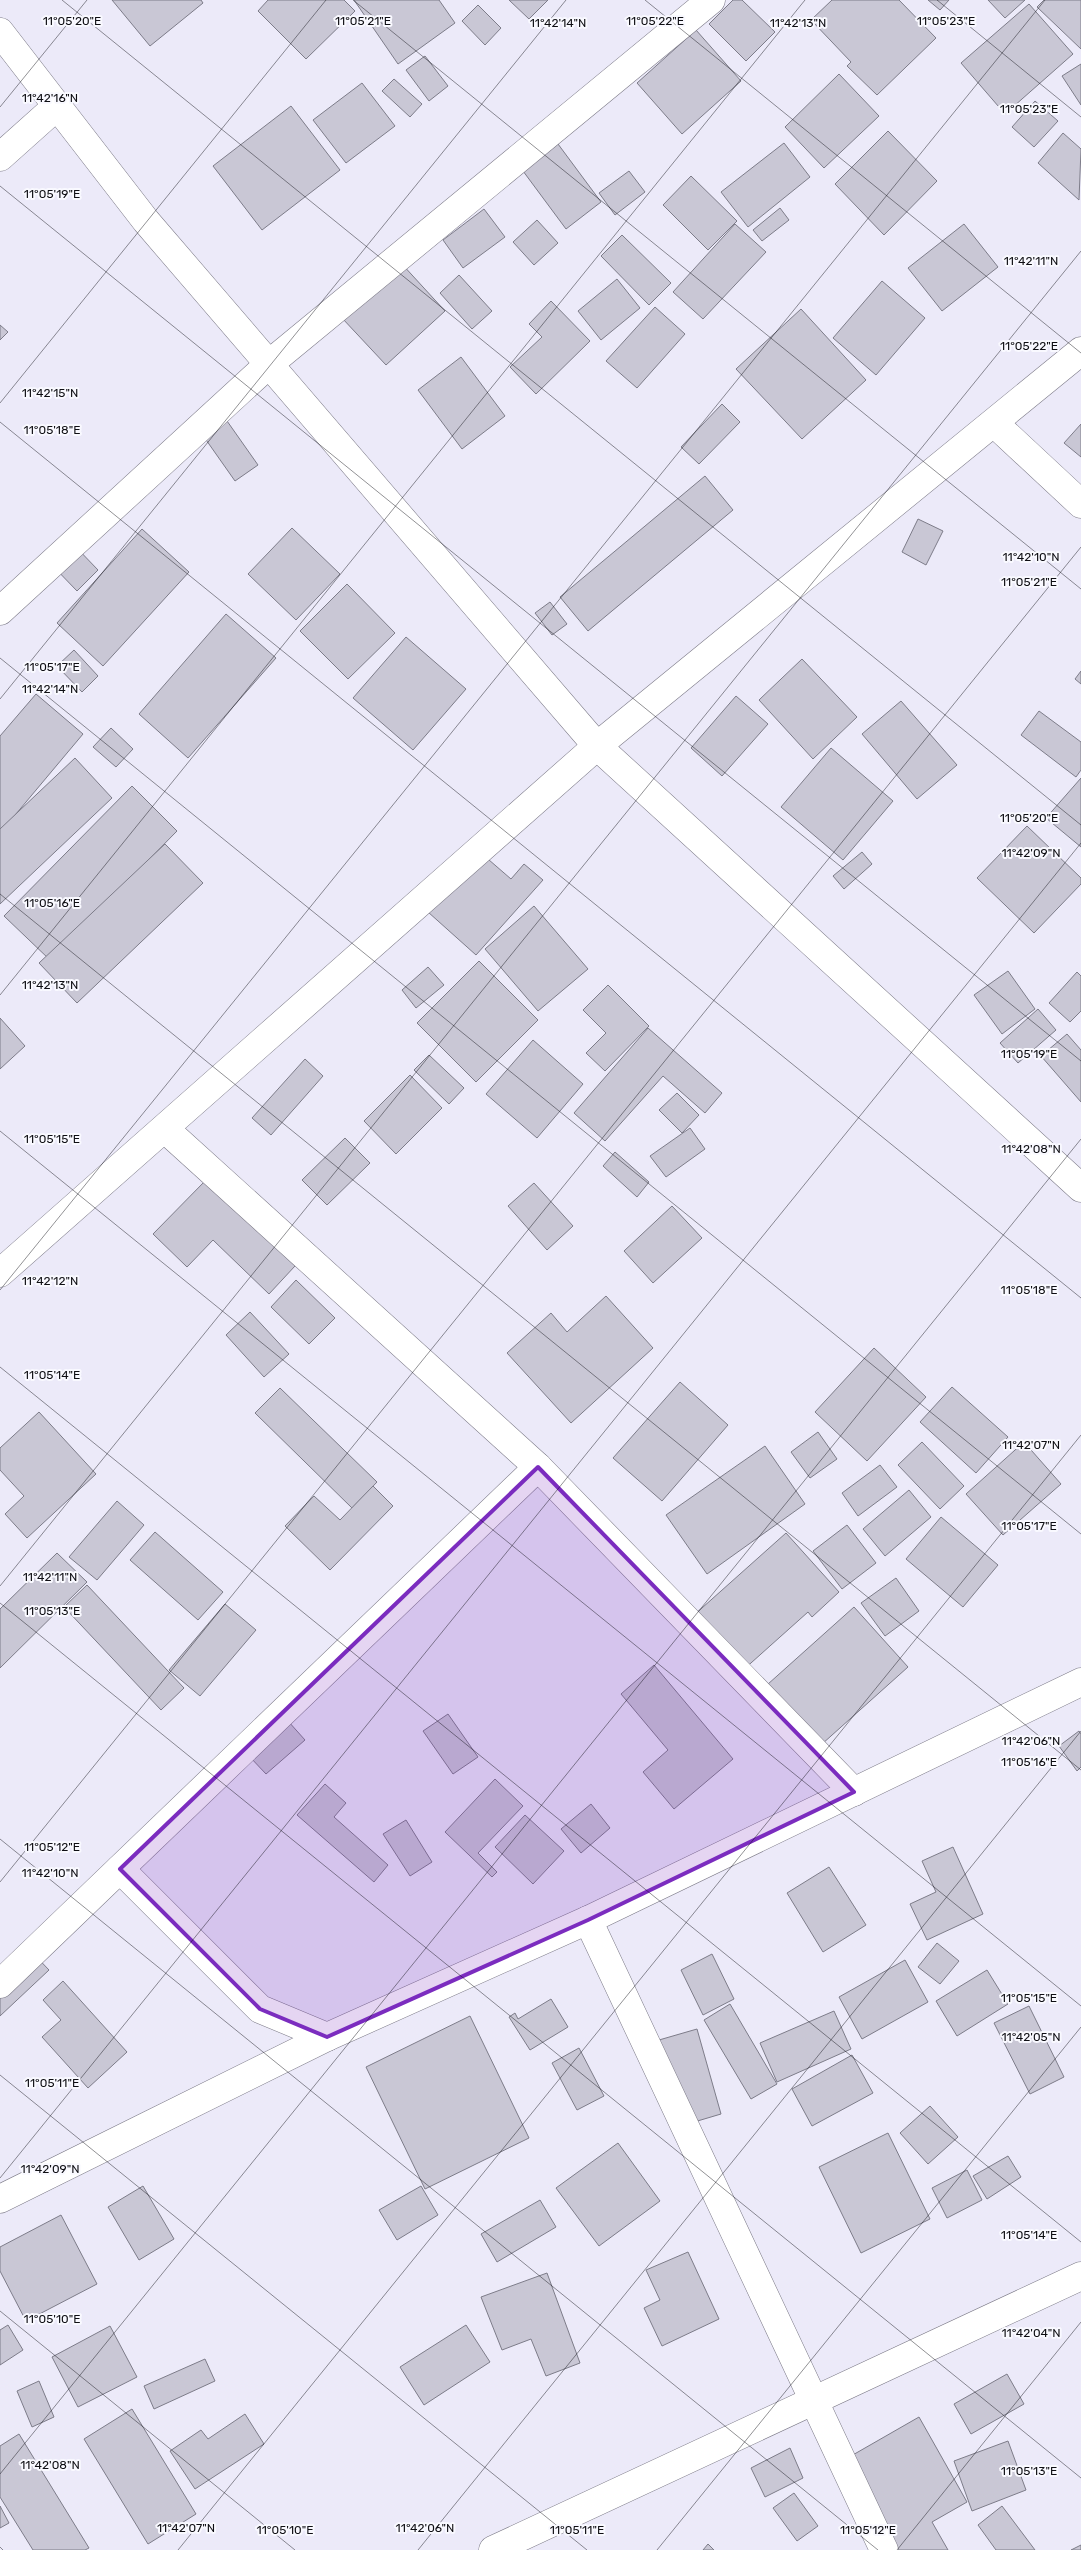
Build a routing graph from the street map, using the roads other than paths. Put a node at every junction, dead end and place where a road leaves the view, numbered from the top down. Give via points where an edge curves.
1 (711, 0) edge
2 (0, 32) edge
3 (57, 106) junction
4 (0, 157) edge
5 (1081, 351) edge
6 (269, 364) junction
7 (994, 423) junction
8 (1081, 504) edge
9 (0, 611) edge
10 (597, 746) junction
11 (165, 1129) junction
12 (1081, 1188) edge
13 (0, 1273) edge
14 (538, 1467) junction
15 (1081, 1682) edge
16 (854, 1792) junction
17 (120, 1869) junction
18 (588, 1920) junction
19 (0, 1984) edge
20 (327, 2037) junction
21 (0, 2199) edge
22 (1081, 2276) edge
23 (812, 2401) junction
24 (493, 2550) edge
25 (884, 2550) edge

1 - 6 street
2 - 3 street
3 - 4 street
3 - 6 street via 146,221
5 - 7 street
6 - 9 street
6 - 10 street
7 - 8 street
7 - 10 street
10 - 11 street
10 - 12 street
11 - 13 street
11 - 14 street
14 - 16 street
14 - 17 street
15 - 16 street
16 - 18 street
17 - 19 street
17 - 20 street via 260,2009
18 - 20 street
18 - 23 street
20 - 21 street
22 - 23 street
23 - 24 street
23 - 25 street

